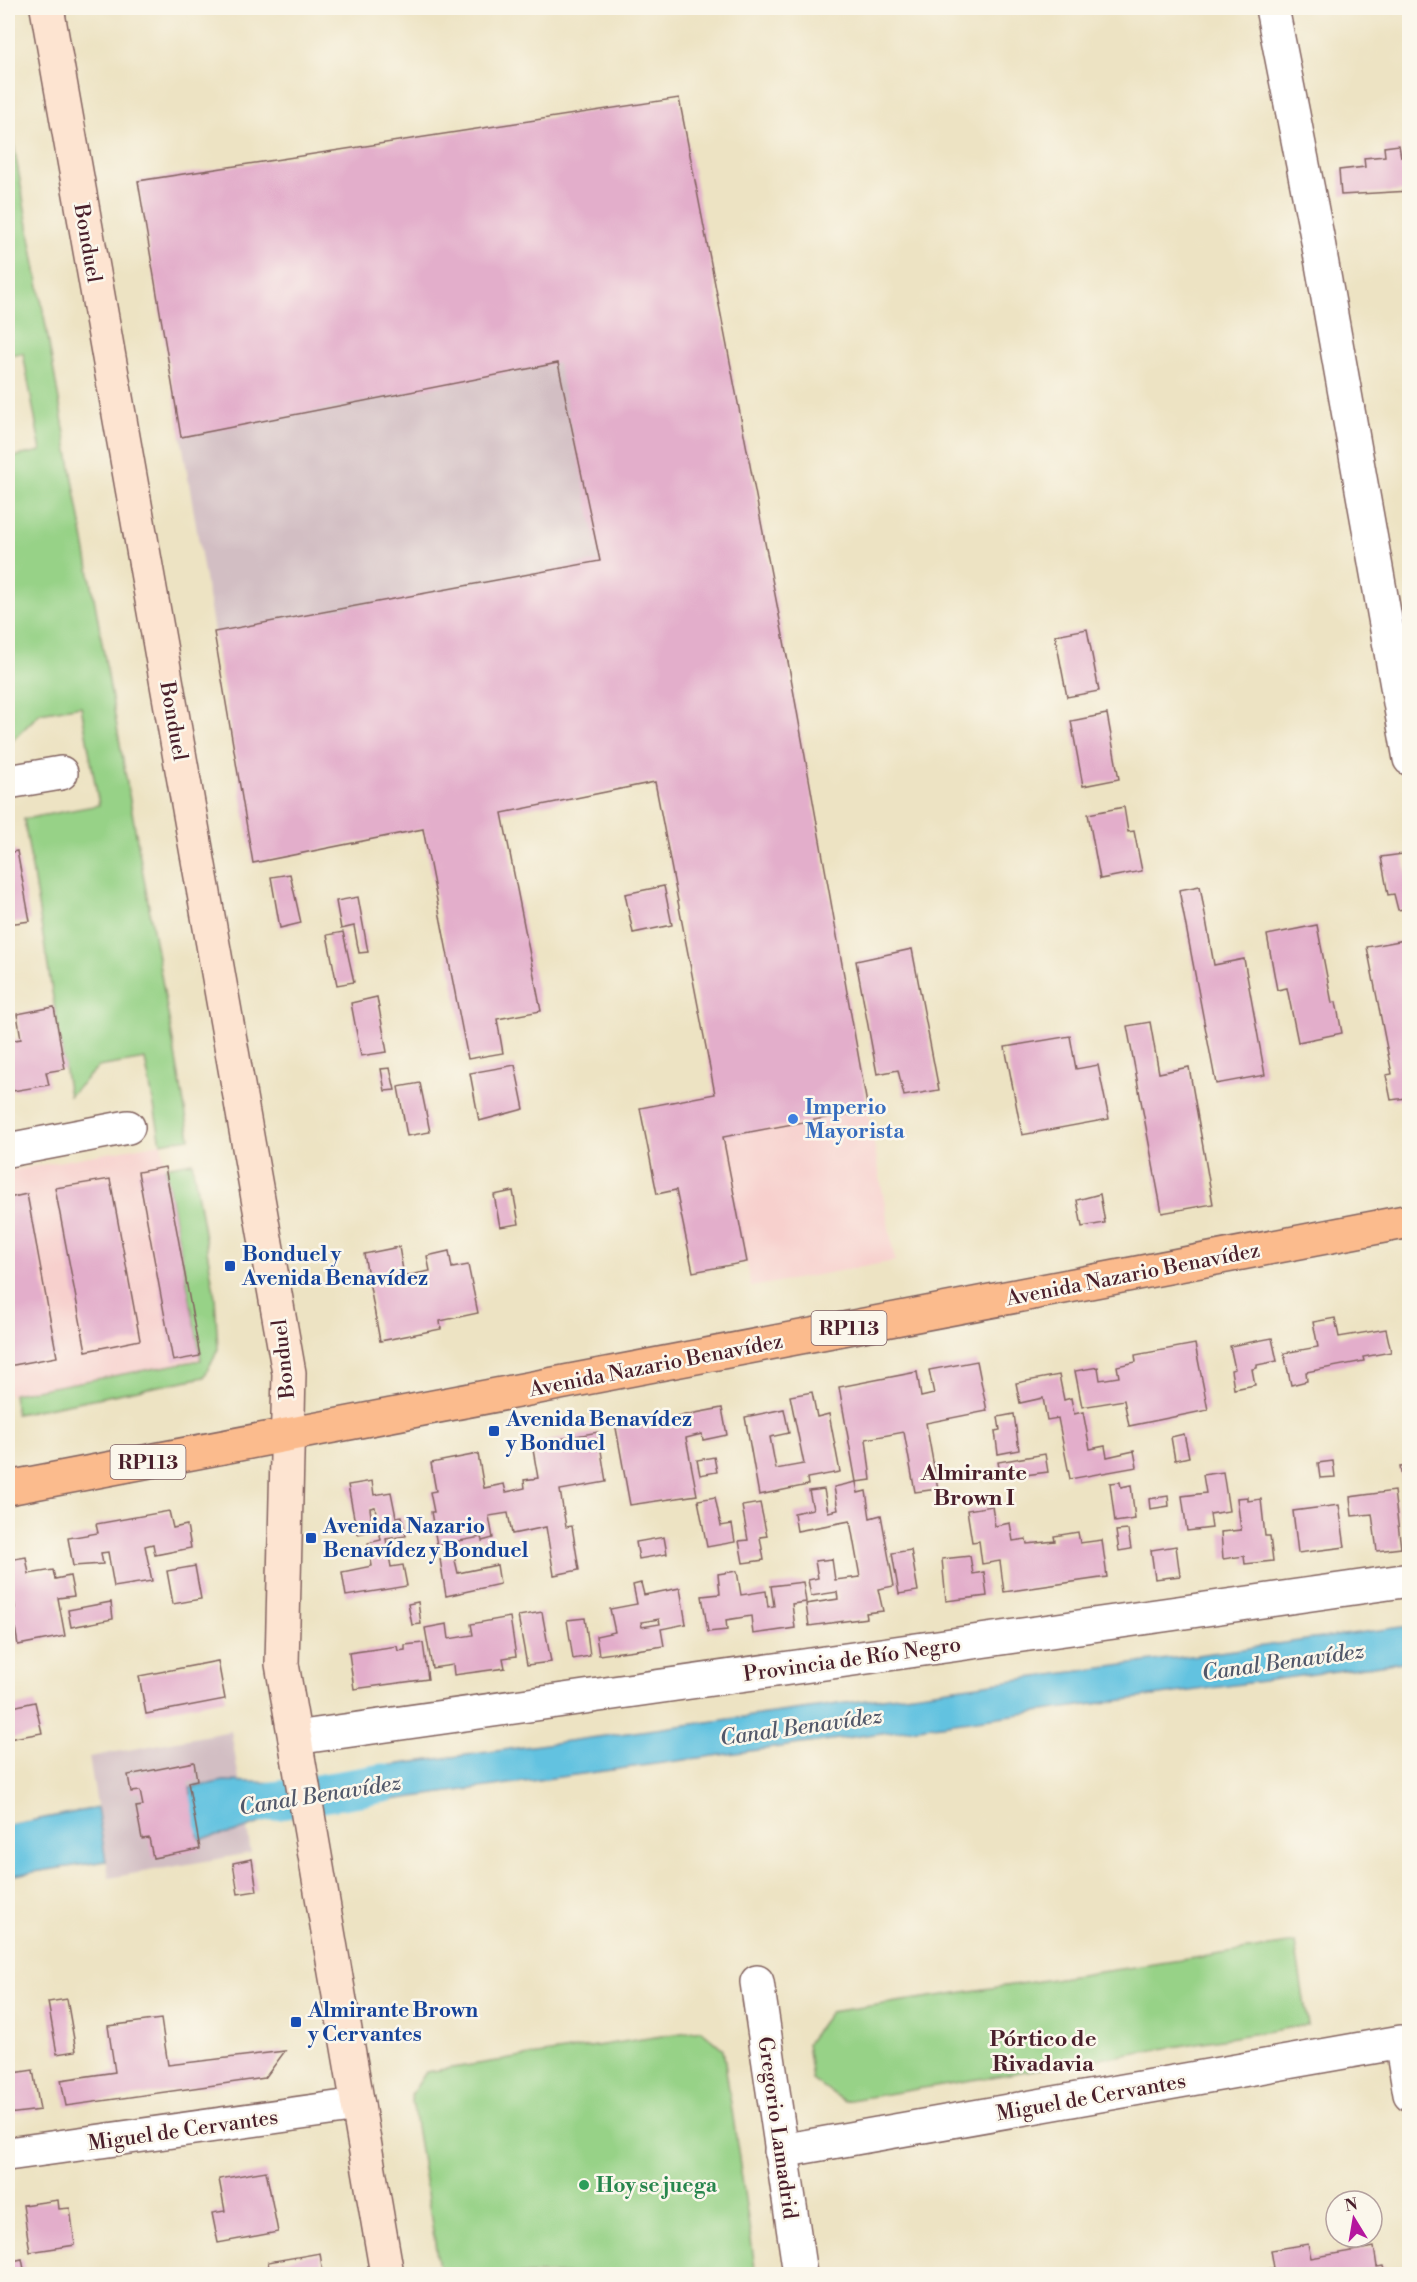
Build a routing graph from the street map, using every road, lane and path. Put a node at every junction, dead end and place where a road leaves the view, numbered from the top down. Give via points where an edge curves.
1 (47, 8) edge
2 (1272, 8) edge
3 (1410, 759) edge
4 (61, 773) dead end
5 (8, 783) edge
6 (128, 1127) dead end
7 (8, 1150) edge
8 (1410, 1221) edge
9 (288, 1436) junction
10 (8, 1488) edge
11 (1410, 1580) edge
12 (296, 1747) junction
13 (757, 1982) dead end
14 (1410, 2094) edge
15 (358, 2106) junction
16 (782, 2151) junction
17 (8, 2154) edge
18 (387, 2274) edge
19 (800, 2274) edge

1 - 9 main road, Bonduel via 289,1374
2 - 3 street via 1317,236
4 - 5 street
6 - 7 street
8 - 9 main road, Avenida Nazario Benavídez / RP113
9 - 10 main road, Avenida Nazario Benavídez / RP113
9 - 12 main road, Bonduel via 282,1664
11 - 12 street, Provincia de Río Negro
12 - 15 main road, Bonduel
13 - 16 street, Gregorio Lamadrid
14 - 16 street, Miguel de Cervantes via 1401,2042
15 - 17 street, Miguel de Cervantes
15 - 18 main road, Bonduel
16 - 19 street, Gregorio Lamadrid

